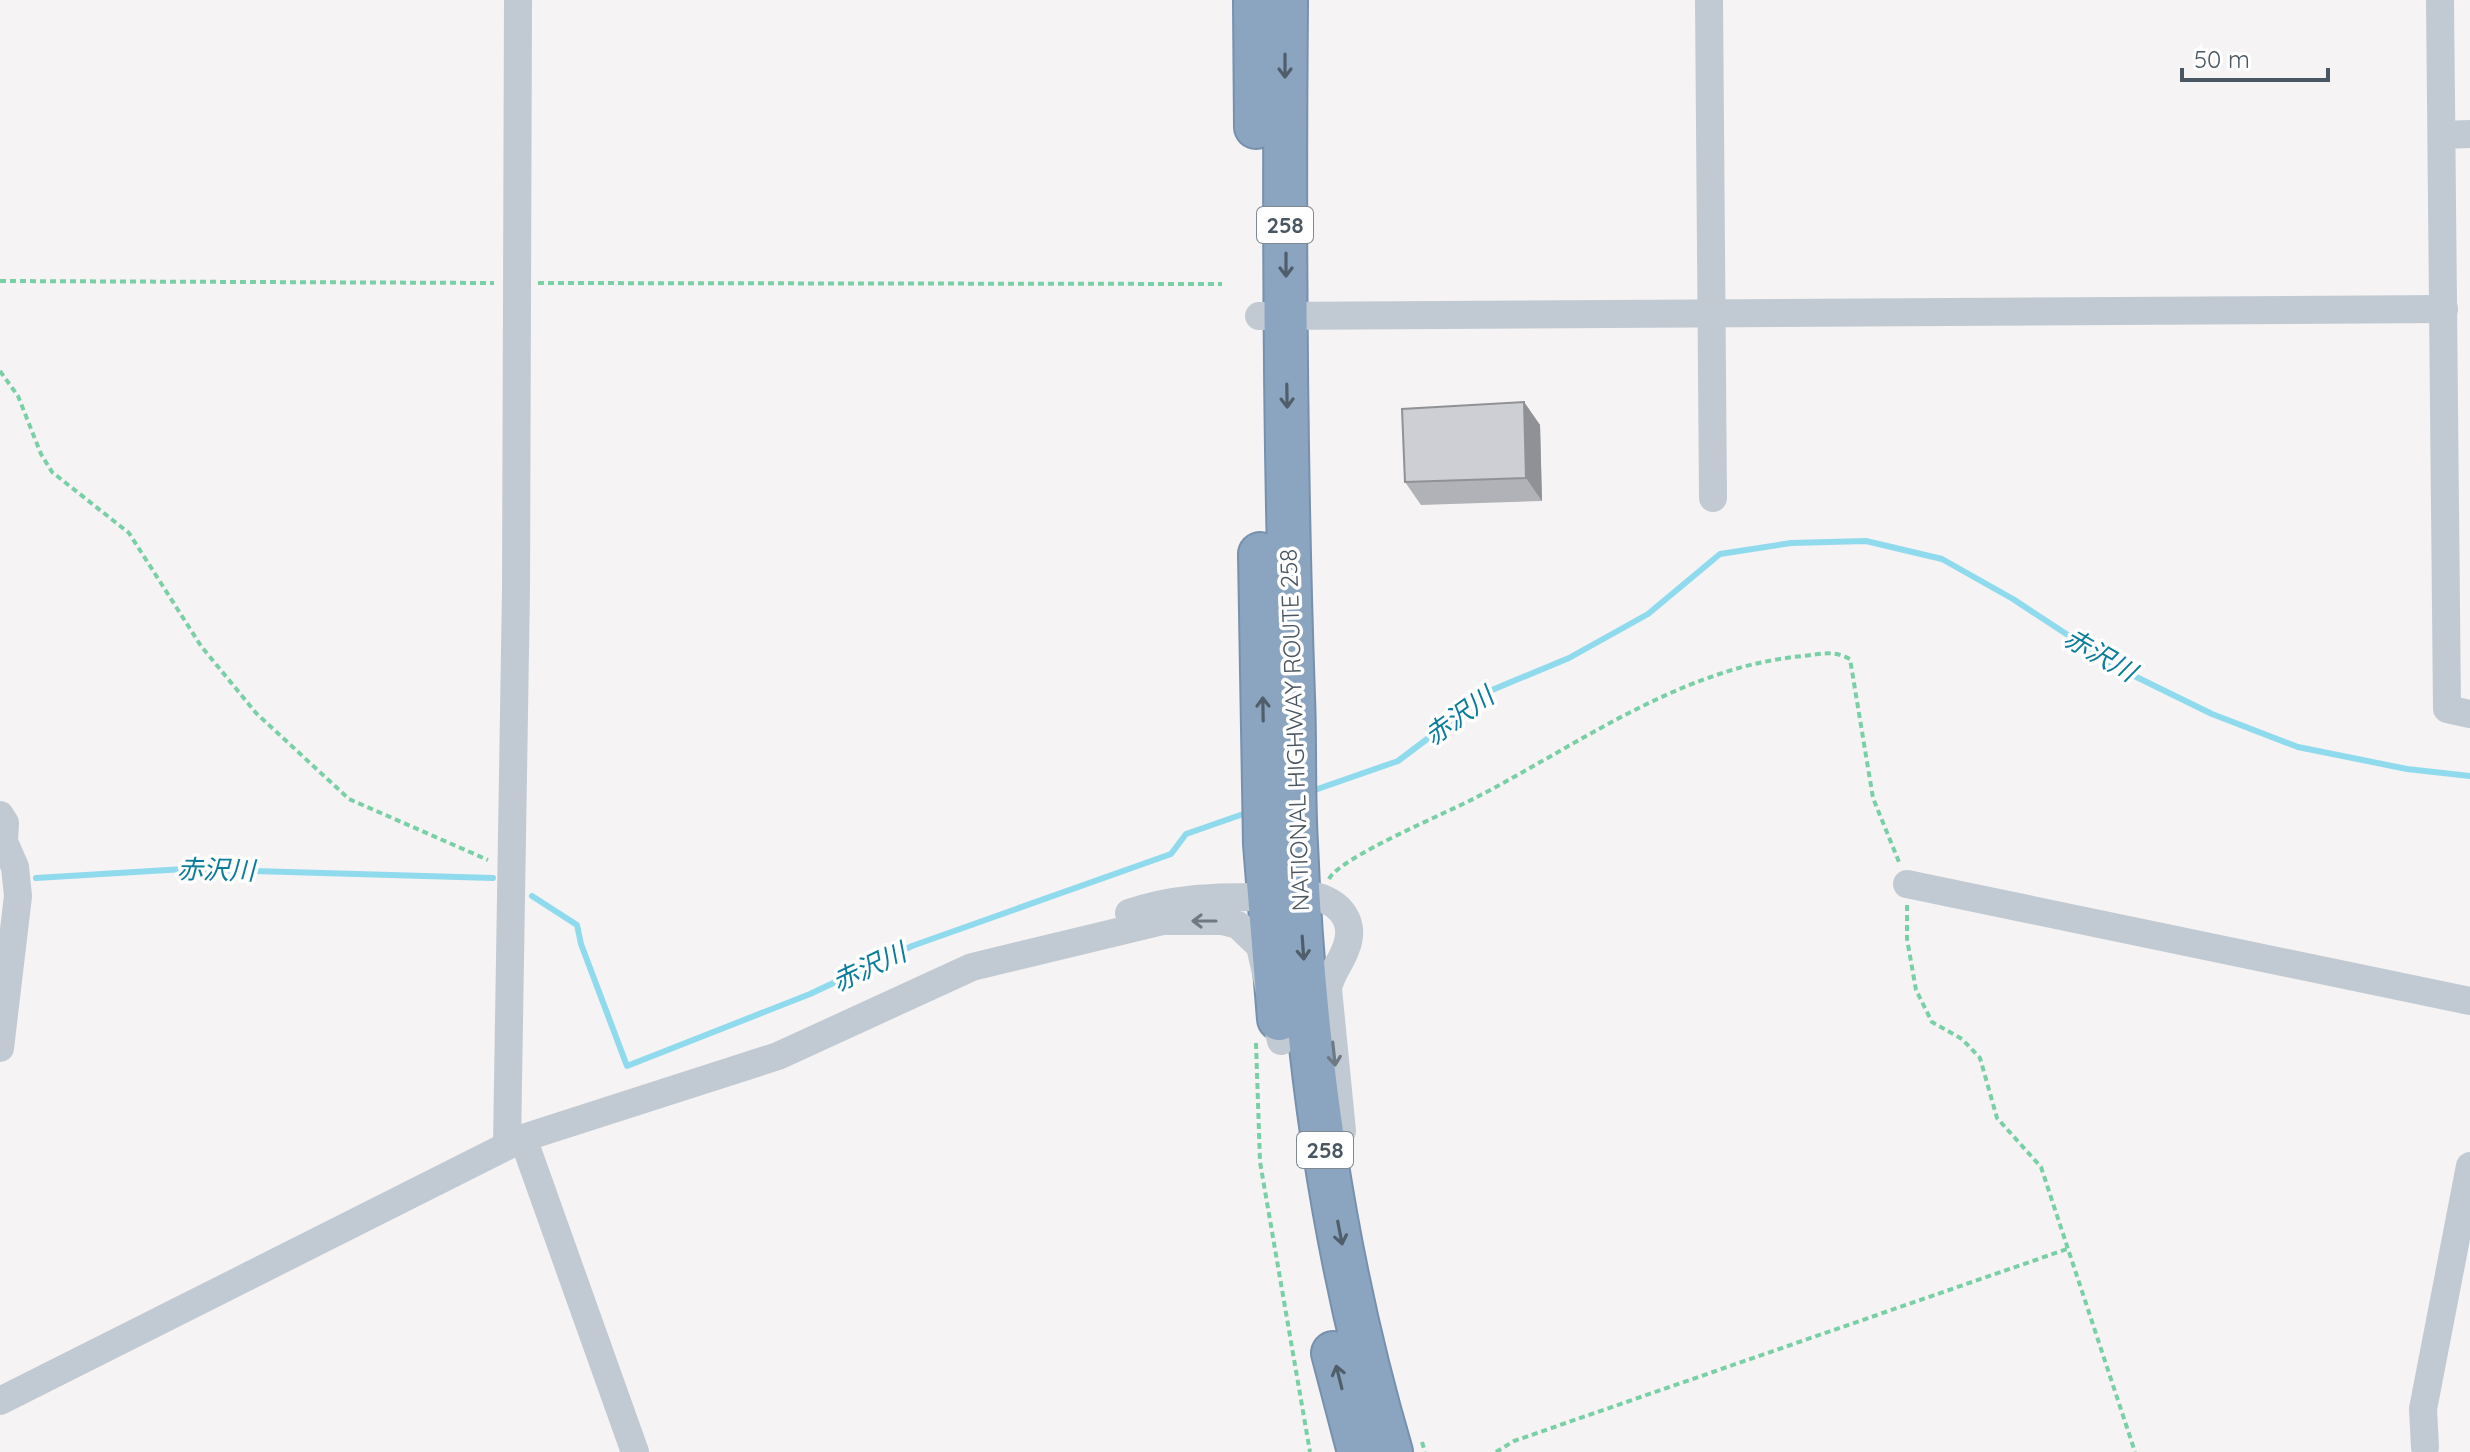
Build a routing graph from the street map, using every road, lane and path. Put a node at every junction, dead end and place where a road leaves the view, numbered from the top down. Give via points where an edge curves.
1 (518, 0) edge
2 (1255, 0) edge
3 (1286, 0) edge
4 (1709, 0) edge
5 (2440, 0) edge
6 (2470, 134) edge
7 (2442, 135) junction
8 (0, 281) edge
9 (517, 283) junction
10 (1222, 284) dead end
11 (2444, 309) junction
12 (1711, 315) junction
13 (1272, 317) junction
14 (0, 371) edge
15 (1713, 498) dead end
16 (2470, 714) edge
17 (1, 834) edge
18 (1280, 843) junction
19 (513, 867) junction
20 (1907, 884) junction
21 (1316, 896) joint
22 (1258, 897) dead end
23 (1056, 944) junction
24 (2470, 1001) edge
25 (1268, 1041) junction
26 (0, 1048) edge
27 (515, 1142) junction
28 (2470, 1166) edge
29 (1328, 1172) junction
30 (2070, 1248) junction
31 (0, 1401) edge
32 (2425, 1447) dead end
33 (635, 1452) edge
34 (1310, 1452) edge
35 (1359, 1452) edge
36 (1391, 1452) edge
37 (1496, 1452) edge
38 (2135, 1452) edge

1 - 9 street
2 - 13 highway, NATIONAL HIGHWAY ROUTE 258 / 258
3 -> 13 highway, NATIONAL HIGHWAY ROUTE 258 / 258
4 - 12 street
5 - 7 street
6 - 7 street
7 - 11 street
8 - 9 path
9 - 10 path
9 - 19 street
11 - 12 street
11 - 16 street via 2447,709
12 - 13 street
12 - 15 street
13 - 18 highway, NATIONAL HIGHWAY ROUTE 258 / 258
14 - 19 path via 18,396 52,472 129,533 231,685 311,768 373,812
17 - 26 street via 15,867 18,896
18 - 25 highway, NATIONAL HIGHWAY ROUTE 258 / 258
18 -> 29 highway, NATIONAL HIGHWAY ROUTE 258 / 258
19 - 27 street
20 - 21 path via 1873,798 1850,659 1838,652 1773,659 1697,681 1354,859 1330,875
20 - 24 street
20 - 30 path via 1907,939 1916,990 1932,1022 1962,1039 1980,1058 1997,1118 2041,1167
21 -> 29 street via 1339,907 1349,933 1328,989 1343,1134
22 - 23 street via 1160,902
25 -> 23 street via 1260,946 1238,925 1163,921
23 - 27 street via 972,967 778,1056
25 - 34 path via 1260,1162
35 -> 25 highway, NATIONAL HIGHWAY ROUTE 258 / 258
27 - 31 street
27 - 33 street
28 - 32 street via 2423,1409
29 -> 36 highway, NATIONAL HIGHWAY ROUTE 258 / 258 via 1366,1367
30 - 37 path via 1514,1441
30 - 38 path

